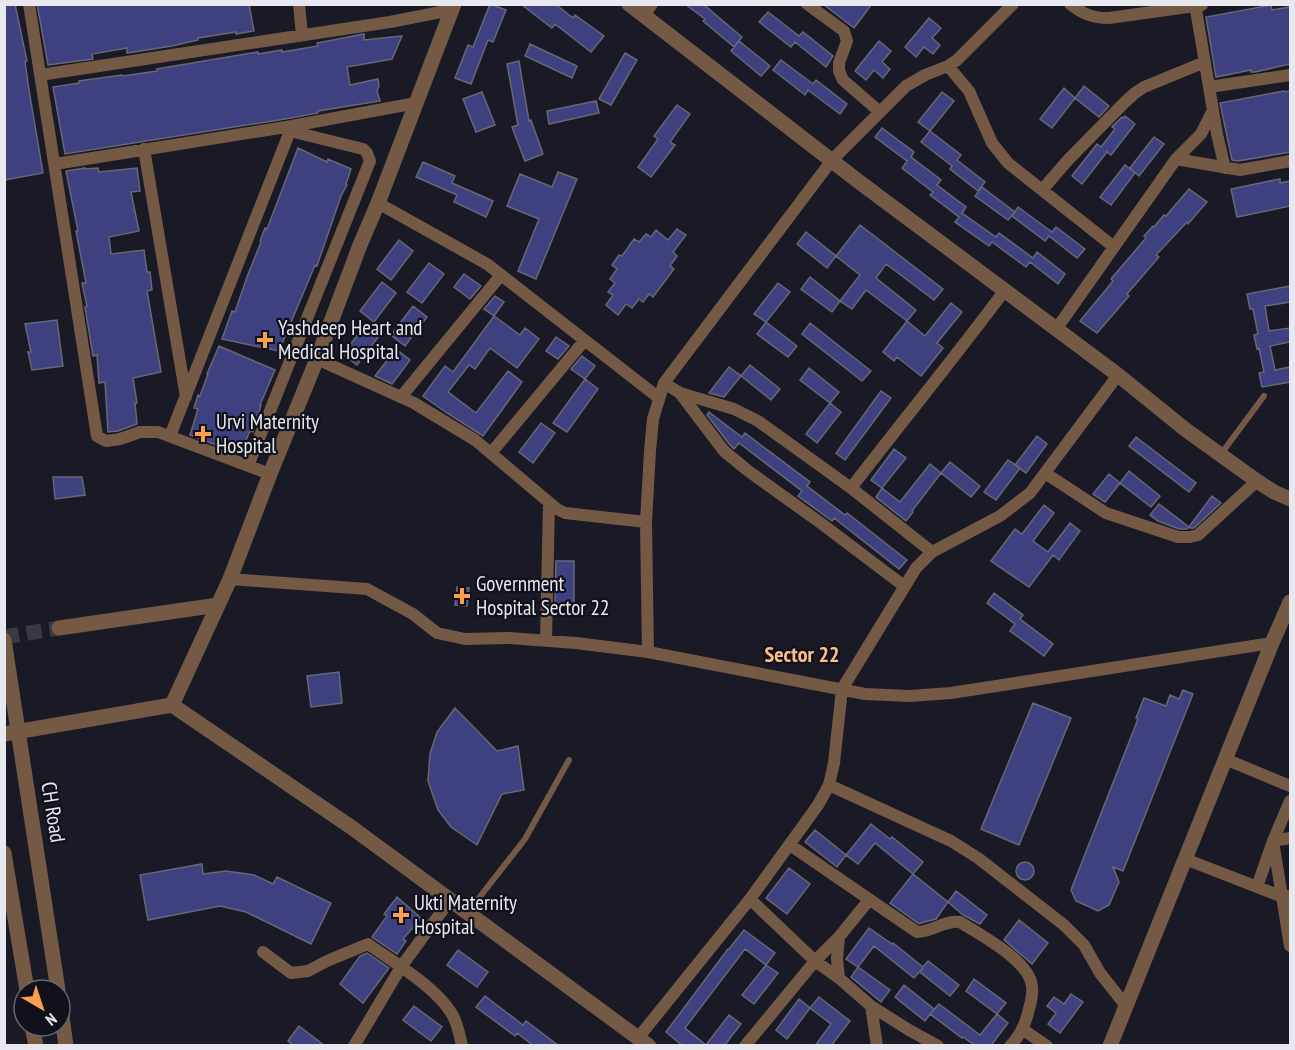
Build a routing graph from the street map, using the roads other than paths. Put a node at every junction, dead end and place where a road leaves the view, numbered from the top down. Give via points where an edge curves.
1 (29, 4) edge
2 (299, 4) edge
3 (629, 4) edge
4 (807, 4) edge
5 (1013, 4) edge
6 (1070, 4) edge
7 (1198, 5) edge
8 (452, 7) edge
9 (648, 10) edge
10 (302, 35) junction
11 (1205, 62) junction
12 (948, 66) junction
13 (40, 75) junction
14 (1290, 75) edge
15 (1209, 87) junction
16 (416, 103) junction
17 (1213, 110) junction
18 (880, 112) junction
19 (291, 128) junction
20 (144, 149) junction
21 (1176, 159) junction
22 (832, 160) junction
23 (1290, 161) edge
24 (55, 164) junction
25 (1225, 168) junction
26 (1042, 190) junction
27 (378, 203) junction
28 (1114, 247) junction
29 (501, 275) junction
30 (1005, 290) junction
31 (1057, 328) junction
32 (584, 341) junction
33 (317, 359) junction
34 (1118, 375) junction
35 (664, 383) junction
36 (680, 393) junction
37 (1264, 396) dead end
38 (186, 397) junction
39 (401, 397) junction
40 (659, 398) junction
41 (170, 436) junction
42 (490, 453) junction
43 (1220, 455) junction
44 (248, 466) junction
45 (1045, 473) junction
46 (270, 474) junction
47 (1257, 481) junction
48 (851, 488) junction
49 (1290, 499) edge
50 (549, 503) junction
51 (646, 522) junction
52 (932, 552) junction
53 (230, 579) junction
54 (904, 586) junction
55 (1290, 602) edge
56 (218, 605) junction
57 (59, 628) tunnel mouth
58 (4, 640) edge
59 (546, 641) junction
60 (1272, 643) junction
61 (648, 652) junction
62 (842, 689) junction
63 (172, 705) junction
64 (12, 733) edge
65 (1225, 759) junction
66 (569, 760) dead end
67 (829, 785) junction
68 (1290, 786) edge
69 (1290, 801) edge
70 (1290, 838) edge
71 (1273, 841) junction
72 (790, 845) junction
73 (4, 853) edge
74 (1185, 859) junction
75 (1257, 887) junction
76 (1287, 896) edge
77 (750, 899) junction
78 (450, 900) junction
79 (869, 900) junction
80 (467, 912) junction
81 (839, 937) junction
82 (1290, 946) edge
83 (263, 952) dead end
84 (815, 961) junction
85 (401, 967) junction
86 (25, 978) edge
87 (56, 978) edge
88 (839, 978) junction
89 (871, 1006) junction
90 (1126, 1006) junction
91 (1022, 1029) junction
92 (643, 1042) edge
93 (354, 1046) edge
94 (462, 1046) edge
95 (745, 1046) edge
96 (877, 1046) edge
97 (938, 1046) edge
98 (1010, 1046) edge
99 (1047, 1046) edge
100 (1110, 1046) edge

1 - 13 street
2 - 10 street
3 - 9 street
4 - 18 street via 844,31 847,41 839,71 843,80
5 - 12 street
6 - 7 street via 1095,18
7 - 11 street
8 - 10 street via 390,22
8 - 16 street
9 - 22 street
10 - 13 street
11 - 15 street
11 - 26 street via 1135,93
12 - 18 street via 906,86
12 - 26 street via 969,91 992,143 1008,163
13 - 24 street
14 - 15 street
15 - 17 street
16 - 19 street
16 - 27 street
17 - 21 street via 1201,134
17 - 25 street
18 - 22 street
19 - 20 street
19 - 38 street
19 - 44 street via 363,149 370,161
20 - 24 street
20 - 38 street
21 - 25 street
21 - 28 street
22 - 30 street
22 - 35 street
23 - 25 street via 1240,170
24 - 41 street via 97,436 105,441 140,432
26 - 28 street
27 - 29 street
27 - 33 street
28 - 31 street
29 - 32 street
29 - 39 street
30 - 31 street
30 - 48 street
31 - 34 street
32 - 40 street
32 - 42 street
33 - 39 street
33 - 46 street
34 - 43 street
34 - 45 street
35 - 36 street
35 - 40 street
36 - 48 street via 759,421
36 - 54 street via 724,451
37 - 43 lane
38 - 41 street
39 - 42 street via 475,440
40 - 51 street via 652,419
41 - 44 street
42 - 50 street
43 - 47 street
44 - 46 street
45 - 47 street via 1106,513 1178,537 1198,535
45 - 52 street via 1030,493 1000,516
46 - 53 street
47 - 49 street
48 - 52 street
50 - 51 street via 565,513
50 - 59 street
51 - 61 street
52 - 54 street
53 - 56 street
53 - 59 street via 367,589 437,633 465,639
54 - 62 street
55 - 60 street
56 - 57 street
56 - 63 street
58 - 64 street, CH Road
59 - 61 street
60 - 62 street via 951,693 910,696
60 - 65 street
61 - 62 street
62 - 67 street
63 - 64 street
63 - 78 street
64 - 87 street, CH Road
65 - 68 street
65 - 74 street
66 - 80 lane via 525,839
67 - 72 street
67 - 90 street via 951,841 978,858 1064,925 1084,945
69 - 71 street
70 - 71 street
71 - 75 street
71 - 76 street
72 - 77 street
72 - 79 street
73 - 86 street
74 - 75 street
74 - 90 street
75 - 76 street
76 - 82 street
77 - 84 street
77 - 92 street
78 - 80 street
78 - 85 street
79 - 81 street
79 - 91 street via 917,932 960,922 1009,954 1032,984
80 - 92 street
81 - 84 street
81 - 88 street
83 - 85 street via 291,973 308,971 368,944
84 - 88 street
84 - 95 street
85 - 93 street
85 - 94 street via 447,1006
88 - 89 street
89 - 96 street
89 - 97 street
90 - 100 street
91 - 98 street
91 - 99 street

